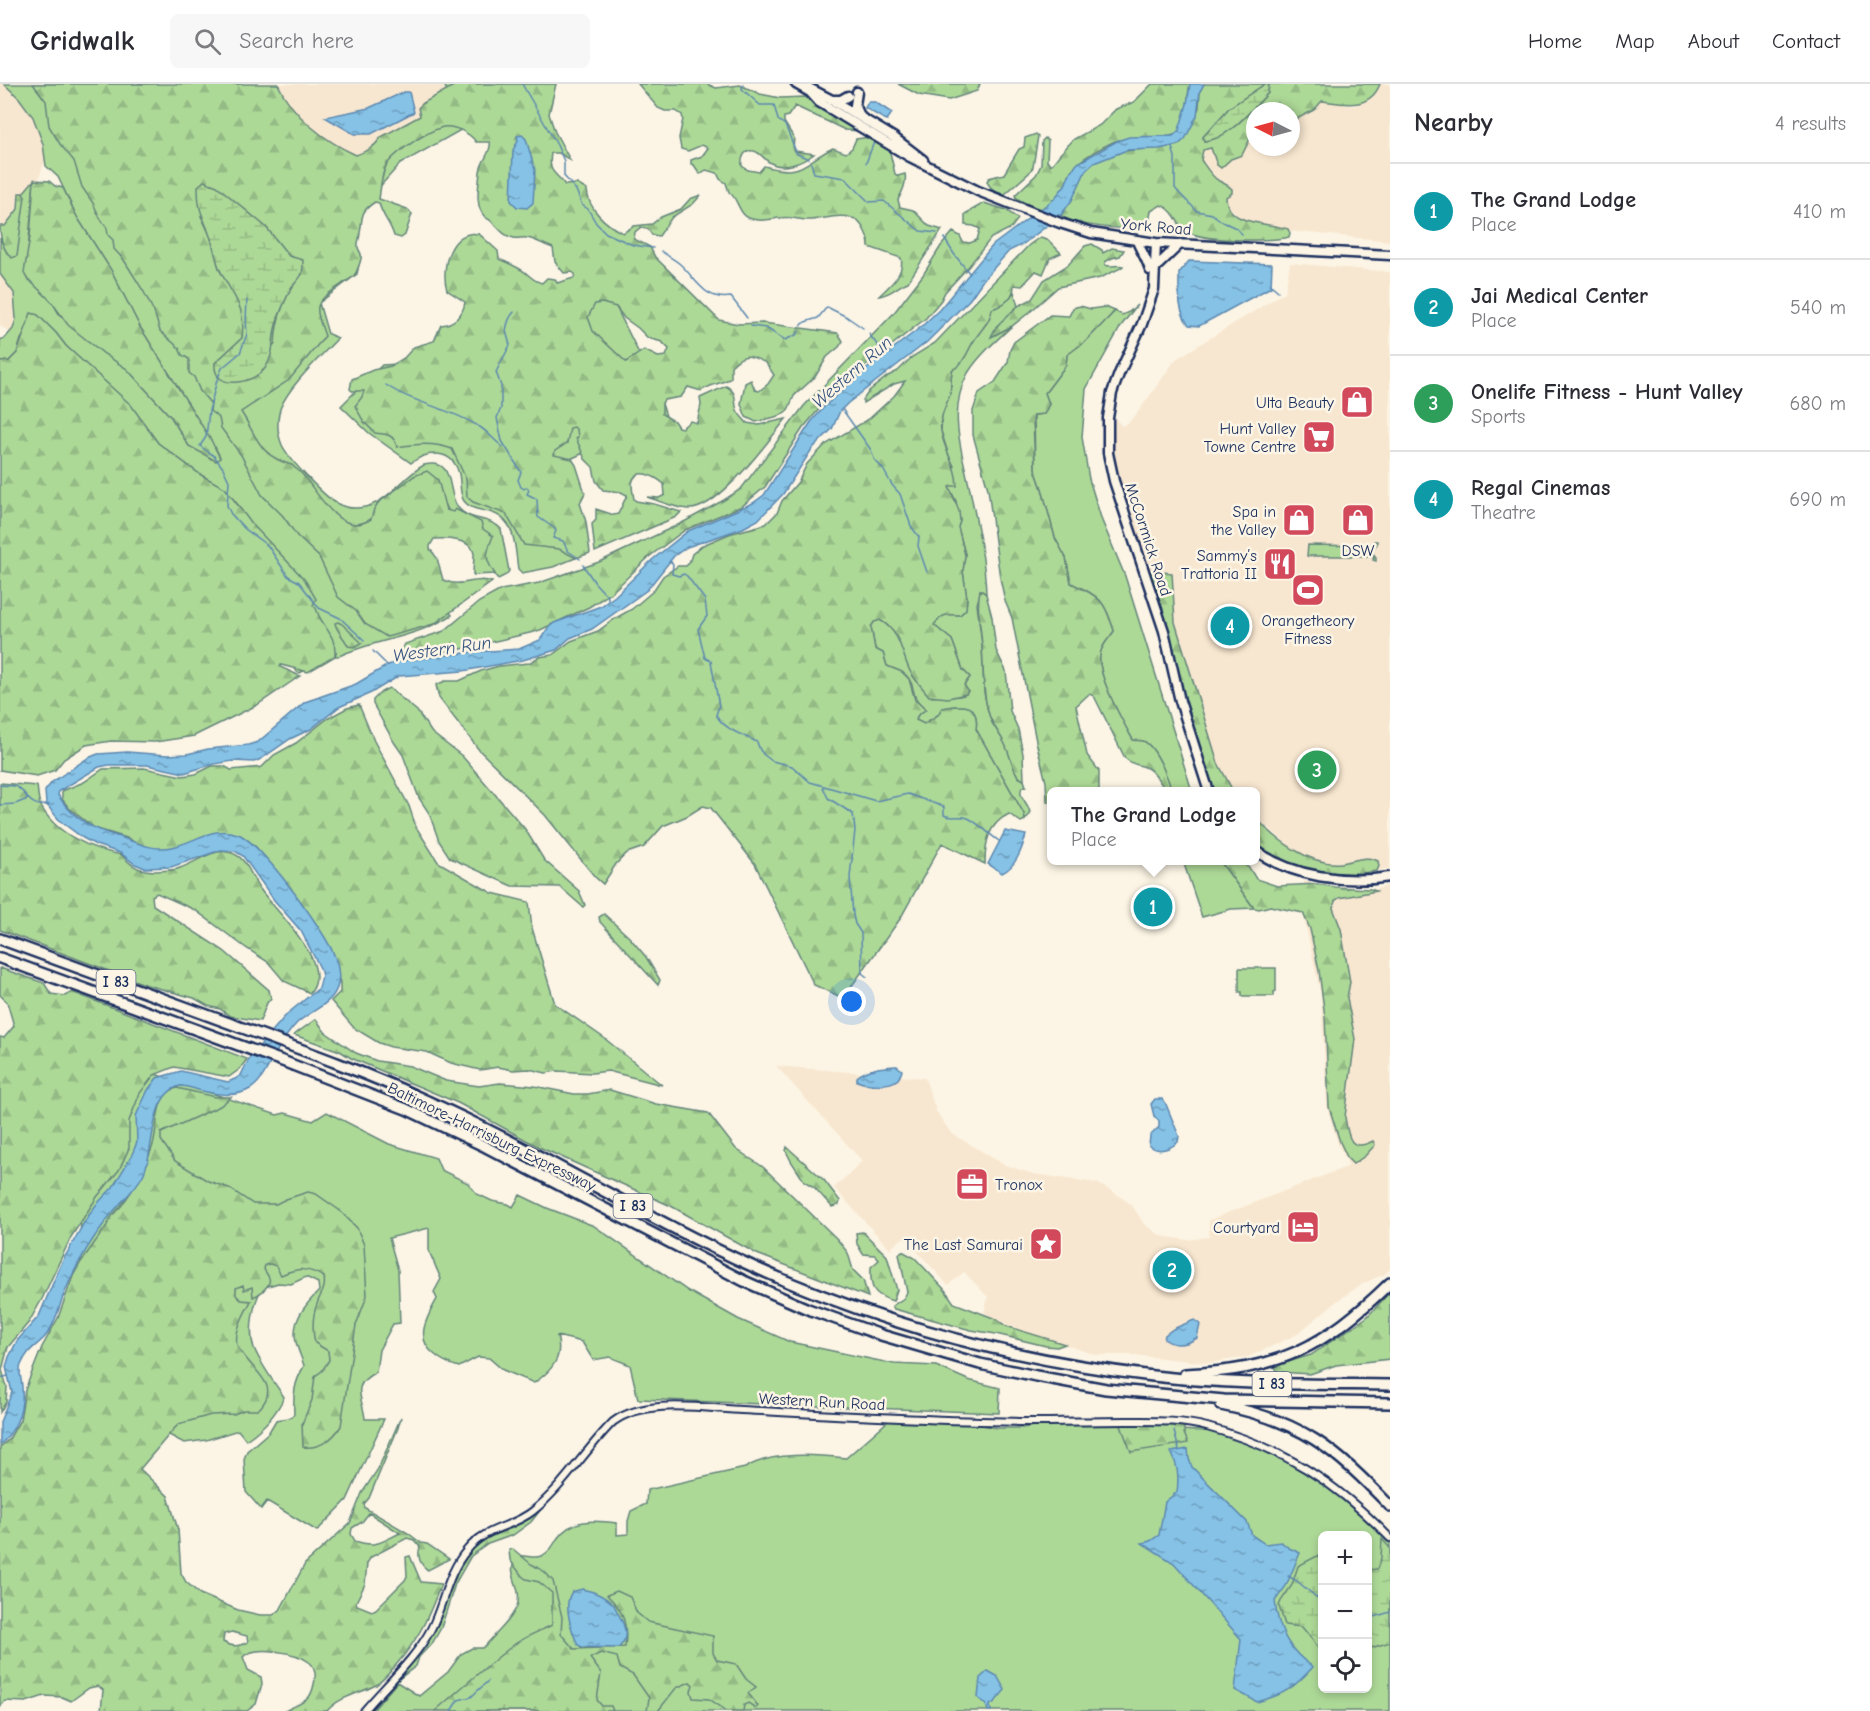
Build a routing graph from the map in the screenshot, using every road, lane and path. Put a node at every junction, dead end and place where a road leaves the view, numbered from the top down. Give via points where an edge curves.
1 (797, 85) edge
2 (810, 92) junction
3 (832, 100) junction
4 (844, 107) junction
5 (862, 119) junction
6 (889, 144) junction
7 (933, 168) junction
8 (1137, 241) junction
9 (1154, 243) junction
10 (1179, 244) junction
11 (1390, 255) edge
12 (1153, 268) junction
13 (1207, 787) edge
14 (1260, 853) edge
15 (1390, 877) edge
16 (0, 939) edge
17 (0, 957) edge
18 (1390, 1283) edge
19 (1154, 1376) junction
20 (1390, 1383) edge
21 (1183, 1398) junction
22 (1390, 1403) edge
23 (1390, 1506) edge
24 (1390, 1538) edge
25 (364, 1711) edge

1 - 2 main road, York Road
1 - 3 main road, York Road via 812,88
2 - 4 main road via 833,106
2 - 6 main road, York Road via 819,102
3 - 4 main road, York Road
3 - 5 main road via 852,94
4 - 5 main road, York Road
4 - 6 main road via 849,116 882,135
5 - 7 main road, York Road
6 - 7 main road, York Road
7 - 8 main road, York Road via 978,191 1060,223
8 - 9 main road, York Road
8 - 12 main road
9 - 10 main road, York Road
9 - 12 main road, McCormick Road
10 - 11 main road, York Road
10 - 12 main road
12 - 13 main road, McCormick Road via 1142,324 1112,393 1107,453 1164,631 1180,701
14 - 15 main road via 1283,866 1318,875
16 - 19 highway, Baltimore-Harrisburg Expressway / I 83 via 368,1075 525,1148 734,1258 815,1293 976,1344 1067,1364
17 - 21 highway, Baltimore-Harrisburg Expressway / I 83 via 363,1090 454,1131 701,1260 808,1309 980,1364 1063,1382
18 - 19 highway via 1341,1328 1281,1359 1247,1368 1158,1372
19 - 20 highway, Baltimore-Harrisburg Expressway / I 83 via 1246,1383
21 - 22 highway, Baltimore-Harrisburg Expressway / I 83
21 - 23 highway via 1264,1415 1304,1432 1349,1465
24 - 25 street, Western Run Road via 1347,1497 1294,1461 1259,1444 1189,1423 938,1420 682,1408 636,1410 613,1422 530,1514 483,1535 471,1545 456,1566 431,1630

